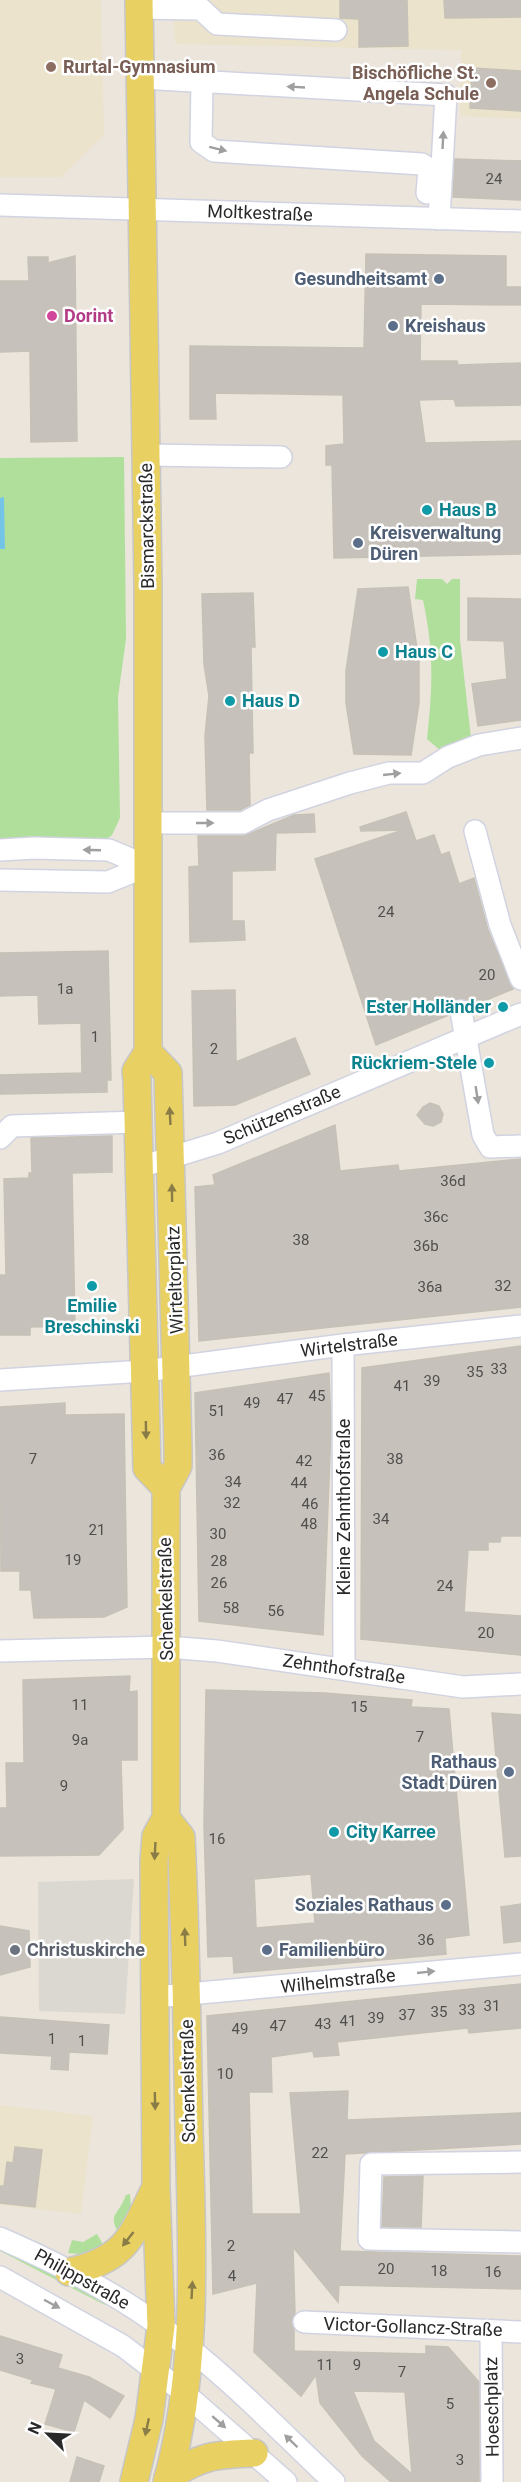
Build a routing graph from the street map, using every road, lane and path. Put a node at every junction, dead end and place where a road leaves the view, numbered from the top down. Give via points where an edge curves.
1 (139, 4) edge
2 (336, 30) dead end
3 (140, 78) junction
4 (202, 82) junction
5 (0, 205) edge
6 (142, 210) junction
7 (432, 219) junction
8 (521, 221) edge
9 (147, 455) junction
10 (281, 457) dead end
11 (521, 738) edge
12 (147, 823) junction
13 (475, 831) dead end
14 (0, 850) edge
15 (147, 866) junction
16 (0, 880) edge
17 (521, 979) edge
18 (456, 1013) dead end
19 (521, 1014) edge
20 (461, 1040) junction
21 (148, 1052) junction
22 (138, 1122) junction
23 (0, 1138) edge
24 (521, 1146) edge
25 (171, 1159) junction
26 (140, 1167) junction
27 (521, 1326) edge
28 (343, 1345) junction
29 (178, 1368) junction
30 (145, 1371) junction
31 (0, 1380) edge
32 (166, 1488) junction
33 (167, 1647) junction
34 (0, 1651) edge
35 (344, 1669) junction
36 (521, 1684) edge
37 (166, 1818) junction
38 (521, 1964) edge
39 (186, 1996) junction
40 (155, 1997) junction
41 (521, 2162) edge
42 (156, 2188) junction
43 (0, 2238) edge
44 (521, 2242) edge
45 (69, 2272) junction
46 (0, 2277) edge
47 (304, 2322) dead end
48 (161, 2326) junction
49 (490, 2331) junction
50 (521, 2332) edge
51 (189, 2349) junction
52 (156, 2371) junction
53 (183, 2392) junction
54 (254, 2453) junction
55 (167, 2480) edge
56 (134, 2482) edge
57 (286, 2482) edge
58 (334, 2482) edge
59 (492, 2482) edge

1 - 2 street via 201,9 217,24
1 - 3 main road, Bismarckstraße
3 - 4 street
3 - 6 main road, Bismarckstraße
4 -> 7 street via 201,142 214,151 422,164 429,169
7 -> 4 street via 446,95
5 - 6 street, Moltkestraße
6 - 7 street, Moltkestraße
6 - 9 main road, Bismarckstraße
7 - 8 street, Moltkestraße
9 - 10 street
9 - 12 main road, Bismarckstraße
12 -> 11 street via 243,823 268,810 350,783 389,773 423,772 478,745
12 - 15 main road, Bismarckstraße
13 - 17 street via 500,925
15 -> 14 street via 109,850
15 - 16 street via 108,882
15 - 21 main road, Bismarckstraße
18 - 20 street
19 - 20 street, Schützenstraße
20 -> 24 street via 483,1135 490,1147
20 - 25 street, Schützenstraße via 218,1143
21 - 22 main road, Bismarckstraße via 136,1071
25 -> 21 main road via 168,1073
22 - 23 street via 12,1126
22 - 26 main road, Bismarckstraße
25 - 26 street, Schützenstraße
29 -> 25 main road, Wirteltorplatz
26 - 30 main road, Wirteltorplatz
27 - 28 street, Wirtelstraße
28 - 29 street, Wirtelstraße
28 - 35 street, Kleine Zehnthofstraße
29 - 30 street
29 - 32 main road, Schenkelstraße via 178,1466
30 - 31 street
30 -> 32 main road via 147,1468
32 - 33 main road, Schenkelstraße
33 - 34 street, Zehnthofstraße
33 - 35 street, Zehnthofstraße
33 - 37 main road, Schenkelstraße
35 - 36 street, Zehnthofstraße via 462,1687
39 -> 37 main road, Schenkelstraße via 181,1837
37 -> 40 main road, Schenkelstraße via 154,1845
39 -> 38 street, Wilhelmstraße via 356,1972
39 - 40 street, Wilhelmstraße
51 -> 39 main road, Schenkelstraße via 193,2276
40 -> 42 main road, Schenkelstraße
41 - 44 street via 371,2164 369,2239
42 -> 45 main road via 135,2229 116,2254 96,2265
42 - 48 main road, Schenkelstraße
43 - 45 street, Philippstraße
45 - 48 street, Philippstraße via 113,2294
46 -> 52 street, Philippstraße via 90,2326
47 - 49 street, Victor-Gollancz-Straße
48 - 51 street, Philippstraße
48 - 52 main road, Schenkelstraße
49 - 50 street, Victor-Gollancz-Straße
49 - 59 street, Hoeschplatz
51 - 53 main road, Schenkelstraße
58 -> 51 street, Philippstraße
52 - 53 street, Philippstraße
52 -> 56 main road, Schenkelstraße
53 -> 54 street, Philippstraße
53 - 55 main road, Schenkelstraße
54 - 55 main road via 213,2455 189,2462
54 - 57 street, Philippstraße

